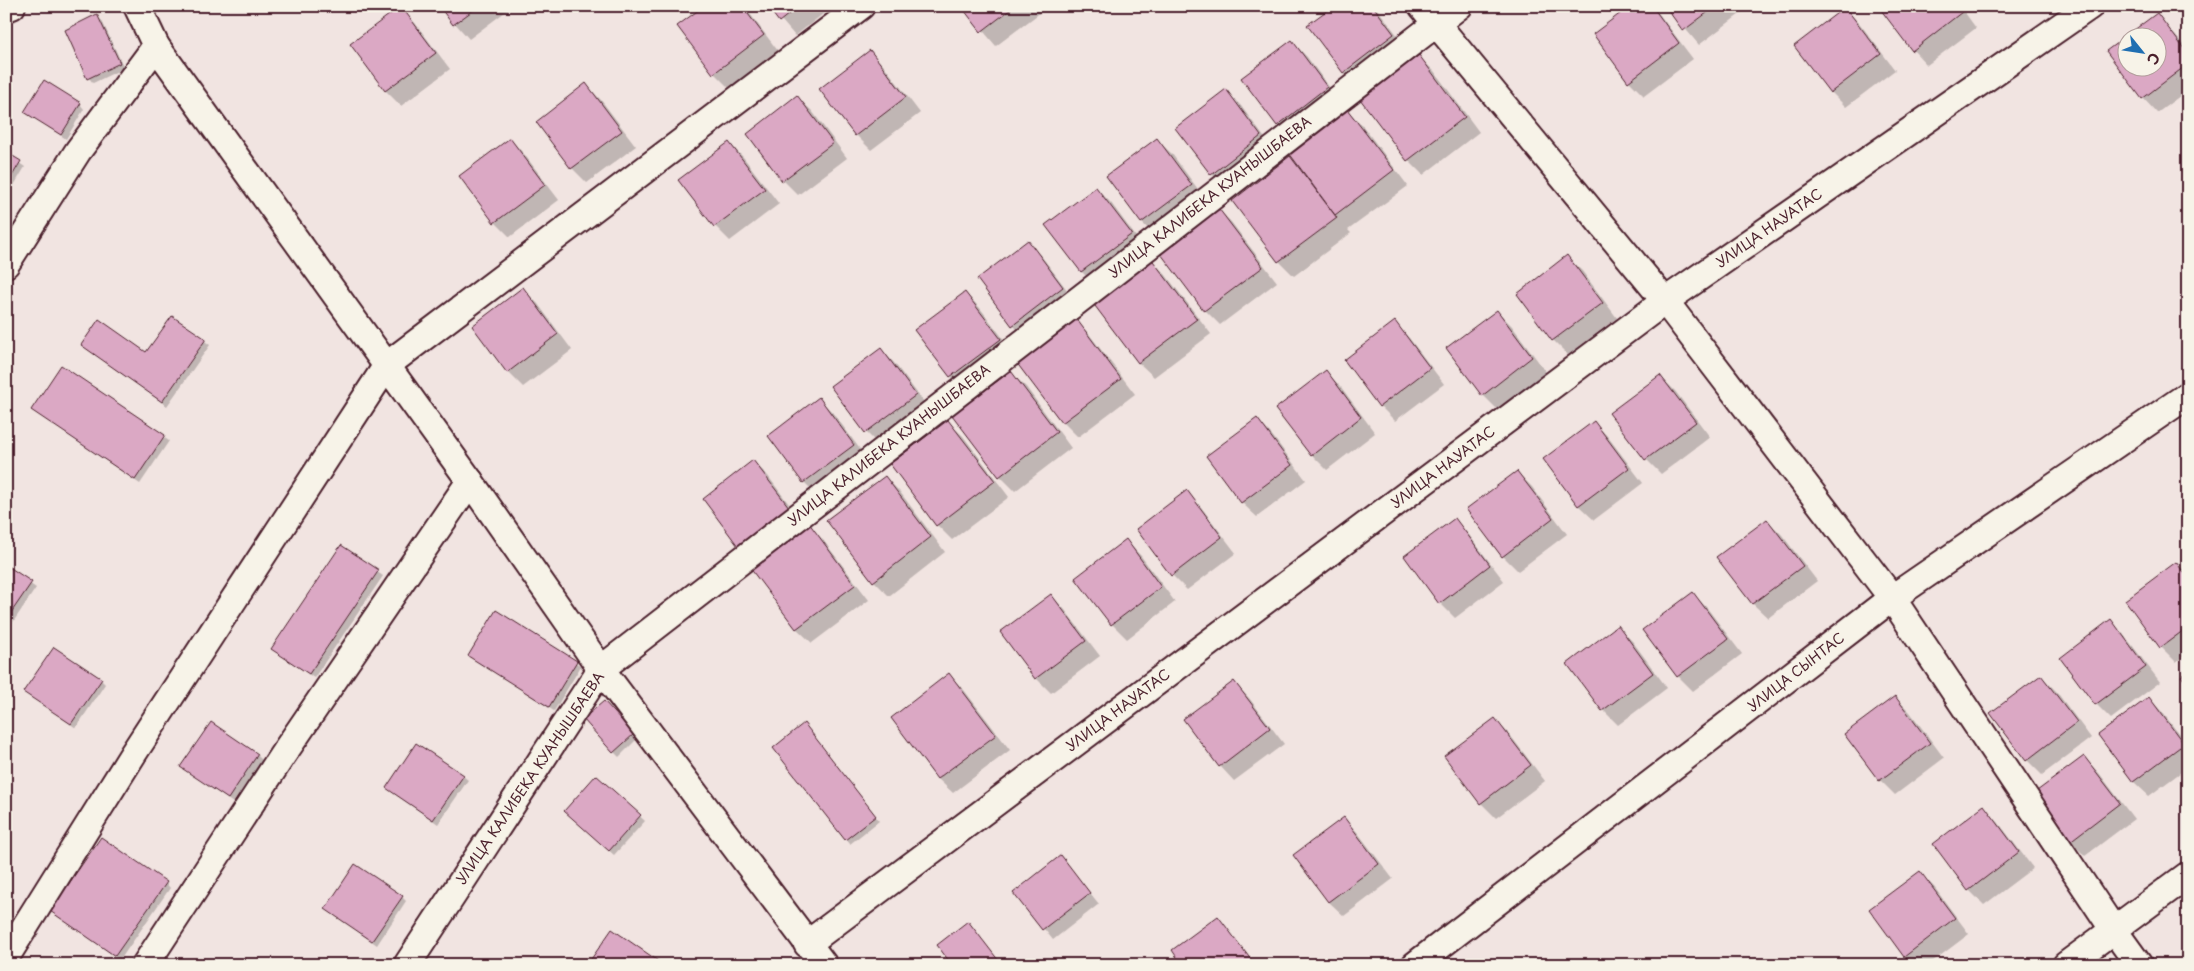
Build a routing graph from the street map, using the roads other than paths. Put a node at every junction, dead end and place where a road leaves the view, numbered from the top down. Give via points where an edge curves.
1 (12, 6) edge
2 (137, 6) edge
3 (861, 6) edge
4 (1459, 6) edge
5 (2090, 6) edge
6 (6, 8) edge
7 (1428, 15) edge
8 (156, 46) junction
9 (6, 264) edge
10 (1665, 301) junction
11 (387, 366) junction
12 (2188, 395) edge
13 (470, 481) junction
14 (1892, 598) junction
15 (601, 669) junction
16 (2188, 875) edge
17 (2113, 929) junction
18 (807, 944) junction
19 (6, 957) edge
20 (145, 965) edge
21 (407, 965) edge
22 (824, 965) edge
23 (1415, 965) edge
24 (2066, 965) edge
25 (2139, 965) edge

1 - 6 street
2 - 8 street
3 - 11 street
4 - 7 street, УЛИЦА КАЛИБЕКА КУАНЫШБАЕВА
5 - 10 street, УЛИЦА НАУАТАС
7 - 10 street
7 - 15 street, УЛИЦА КАЛИБЕКА КУАНЫШБАЕВА
8 - 9 street via 78,151
8 - 11 street
10 - 14 street
10 - 18 street, УЛИЦА НАУАТАС
11 - 13 street
11 - 19 street via 133,754
12 - 14 street, УЛИЦА СЫНТАС
13 - 15 street
13 - 20 street via 282,756
14 - 17 street
14 - 23 street, УЛИЦА СЫНТАС
15 - 18 street
15 - 21 street, УЛИЦА КАЛИБЕКА КУАНЫШБАЕВА
16 - 17 street
17 - 24 street
17 - 25 street
18 - 22 street

